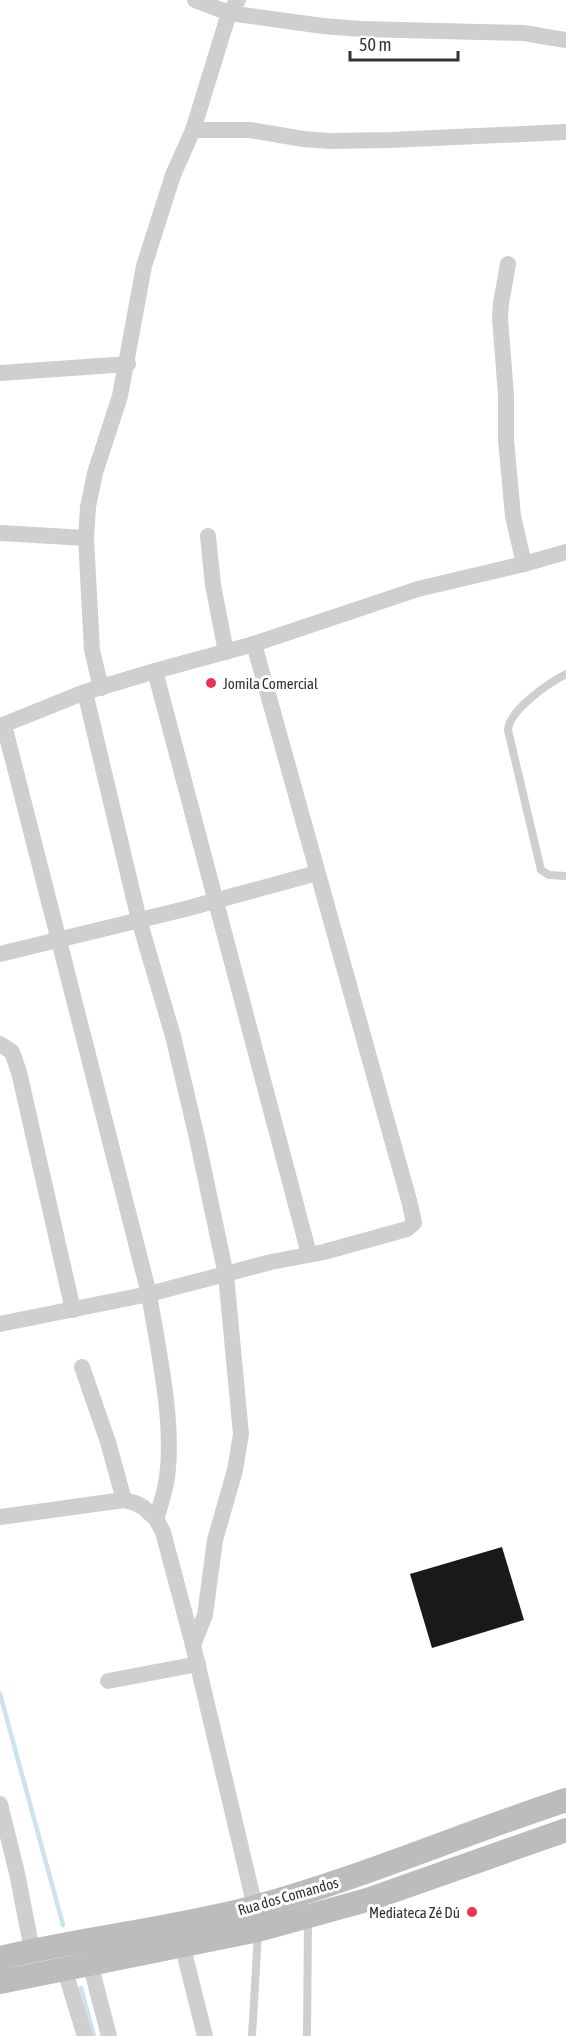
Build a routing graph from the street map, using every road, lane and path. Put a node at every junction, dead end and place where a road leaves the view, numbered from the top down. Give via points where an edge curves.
1 (195, 0) edge
2 (234, 7) edge
3 (566, 40) edge
4 (193, 130) junction
5 (566, 132) edge
6 (508, 264) dead end
7 (128, 364) junction
8 (0, 373) edge
9 (0, 533) edge
10 (208, 536) dead end
11 (86, 538) junction
12 (566, 552) edge
13 (524, 564) junction
14 (254, 644) junction
15 (226, 652) junction
16 (155, 671) junction
17 (566, 674) edge
18 (93, 690) junction
19 (2, 726) edge
20 (317, 873) junction
21 (566, 876) edge
22 (216, 901) junction
23 (139, 920) junction
24 (58, 939) junction
25 (0, 954) edge
26 (0, 1044) edge
27 (309, 1254) junction
28 (226, 1275) junction
29 (149, 1294) junction
30 (73, 1310) junction
31 (0, 1324) edge
32 (82, 1367) dead end
33 (124, 1500) junction
34 (0, 1517) edge
35 (156, 1519) junction
36 (193, 1645) junction
37 (198, 1664) junction
38 (108, 1681) dead end
39 (566, 1800) edge
40 (0, 1804) edge
41 (566, 1830) edge
42 (308, 1916) junction
43 (257, 1918) junction
44 (182, 1944) junction
45 (32, 1950) junction
46 (0, 1958) edge
47 (90, 1963) junction
48 (64, 1968) junction
49 (0, 1982) edge
50 (85, 2036) edge
51 (109, 2036) edge
52 (205, 2036) edge
53 (252, 2036) edge
54 (307, 2036) edge

1 - 2 street
2 - 3 street via 322,26 524,33
2 - 4 street
4 - 5 street via 250,130 330,141
4 - 7 street via 173,175 144,266
6 - 13 street via 500,318 506,440 513,516
7 - 8 street
7 - 11 street via 95,473
9 - 11 street
10 - 15 street
11 - 18 street
12 - 13 street
13 - 14 street via 418,589
14 - 15 street
14 - 20 street
15 - 16 street
16 - 18 street
16 - 22 street
17 - 21 lane via 548,684 510,719 508,730 541,870
18 - 19 street
18 - 23 street
19 - 24 street
20 - 22 street
20 - 27 street via 414,1223 407,1229
22 - 23 street
22 - 27 street
23 - 24 street
23 - 28 street via 175,1048
24 - 25 street
24 - 29 street
26 - 30 street via 12,1052 18,1072
27 - 28 street
28 - 29 street
28 - 36 street via 241,1434 215,1540 205,1615
29 - 30 street
29 - 35 street via 168,1444 166,1481
30 - 31 street
32 - 33 street
33 - 34 street
33 - 35 street via 135,1503
35 - 36 street via 168,1549
36 - 37 street
37 - 38 street
37 - 43 street
39 - 43 main road, Rua dos Comandos via 351,1877
40 - 45 street
41 - 42 main road, Rua dos Comandos via 367,1900
42 - 43 main road, Rua dos Comandos
42 - 54 lane
43 - 44 main road, Rua dos Comandos
43 - 45 main road, Rua dos Comandos via 169,1926
43 - 53 lane
44 - 47 main road, Rua dos Comandos
44 - 52 street
45 - 46 main road, Rua dos Comandos
47 - 48 main road, Rua dos Comandos
47 - 51 street
48 - 49 main road, Rua dos Comandos
48 - 50 street

